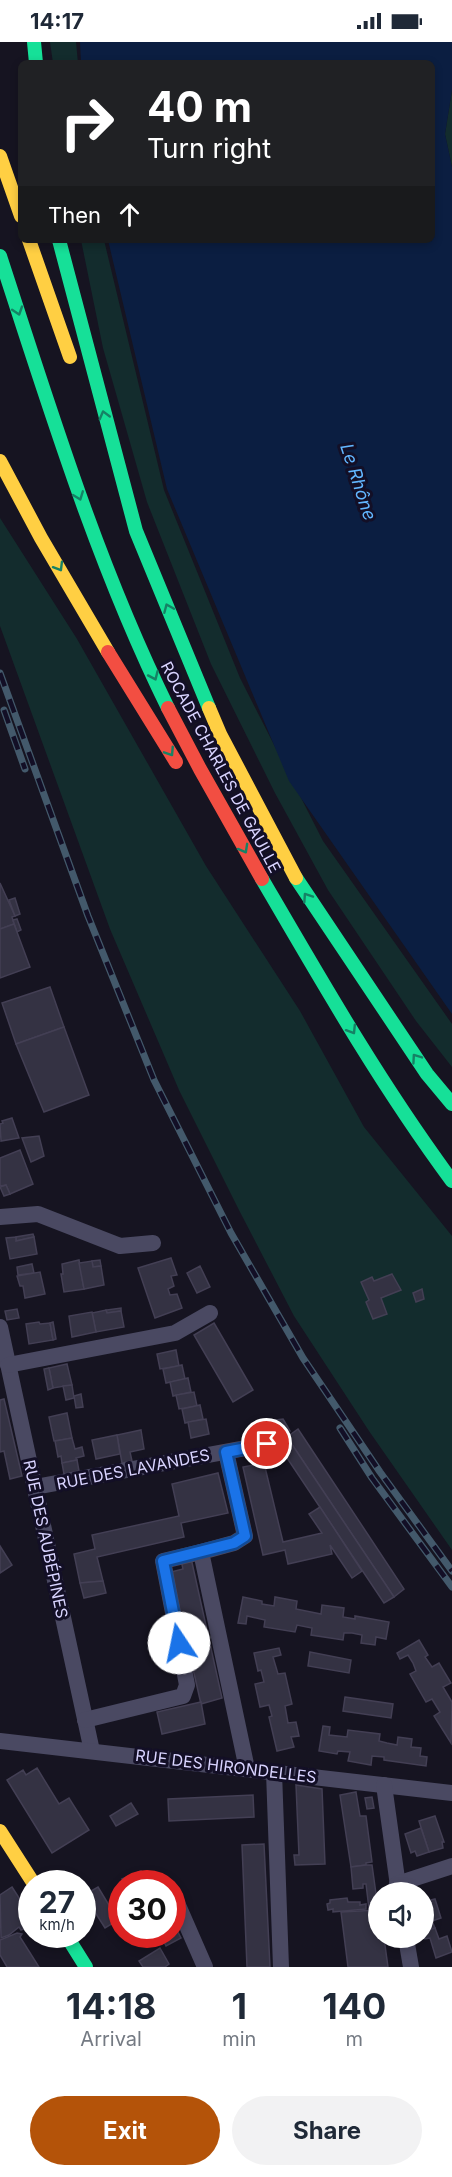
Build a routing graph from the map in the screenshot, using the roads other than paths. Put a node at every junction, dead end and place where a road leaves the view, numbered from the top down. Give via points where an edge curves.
1 (34, 42) edge
2 (36, 60) edge
3 (0, 156) edge
4 (18, 207) edge
5 (30, 243) edge
6 (60, 243) edge
7 (0, 256) edge
8 (75, 372) dead end
9 (91, 416) dead end
10 (0, 461) edge
11 (136, 531) junction
12 (181, 770) dead end
13 (235, 858) dead end
14 (321, 980) junction
15 (452, 1104) edge
16 (452, 1181) edge
17 (0, 1217) edge
18 (153, 1244) dead end
19 (210, 1313) dead end
20 (0, 1327) edge
21 (8, 1365) junction
22 (267, 1444) dead end
23 (226, 1452) junction
24 (35, 1487) junction
25 (201, 1552) junction
26 (85, 1720) junction
27 (0, 1742) edge
28 (92, 1751) junction
29 (247, 1768) junction
30 (274, 1772) junction
31 (384, 1785) junction
32 (452, 1793) edge
33 (0, 1831) edge
34 (452, 1866) edge
35 (25, 1870) edge
36 (397, 1882) edge
37 (413, 1882) edge
38 (186, 1923) edge
39 (74, 1948) edge
40 (408, 1948) edge
41 (86, 1967) edge
42 (205, 1967) edge
43 (281, 1967) edge
44 (411, 1967) edge

1 - 2 main road
3 - 4 main road
5 - 8 main road
11 -> 6 main road
7 -> 14 main road, ROCADE CHARLES DE GAULLE via 74,482 118,597 169,711
9 - 11 main road
10 -> 12 main road via 130,691
15 -> 11 main road via 427,1074 298,883 220,734
13 - 14 main road via 301,967
14 -> 16 main road, ROCADE CHARLES DE GAULLE
17 - 18 street via 38,1214 120,1246
19 - 21 street via 175,1333
20 - 21 street, RUE DES AUBÉPINES
21 - 24 street, RUE DES AUBÉPINES
22 - 23 street, RUE DES LAVANDES
23 - 24 street, RUE DES LAVANDES
23 - 25 street via 245,1536
24 - 26 street, RUE DES AUBÉPINES
25 - 26 street via 163,1561 187,1684 183,1696
25 - 29 street
26 - 28 street, RUE DES AUBÉPINES
27 - 28 street, RUE DES HIRONDELLES
28 - 29 street, RUE DES HIRONDELLES
29 - 30 street, RUE DES HIRONDELLES
30 - 31 street, RUE DES HIRONDELLES
30 - 43 street
31 - 32 street, RUE DES HIRONDELLES
31 - 36 street
33 - 35 main road
34 - 37 street
38 - 42 street
39 - 41 main road
40 - 44 street

